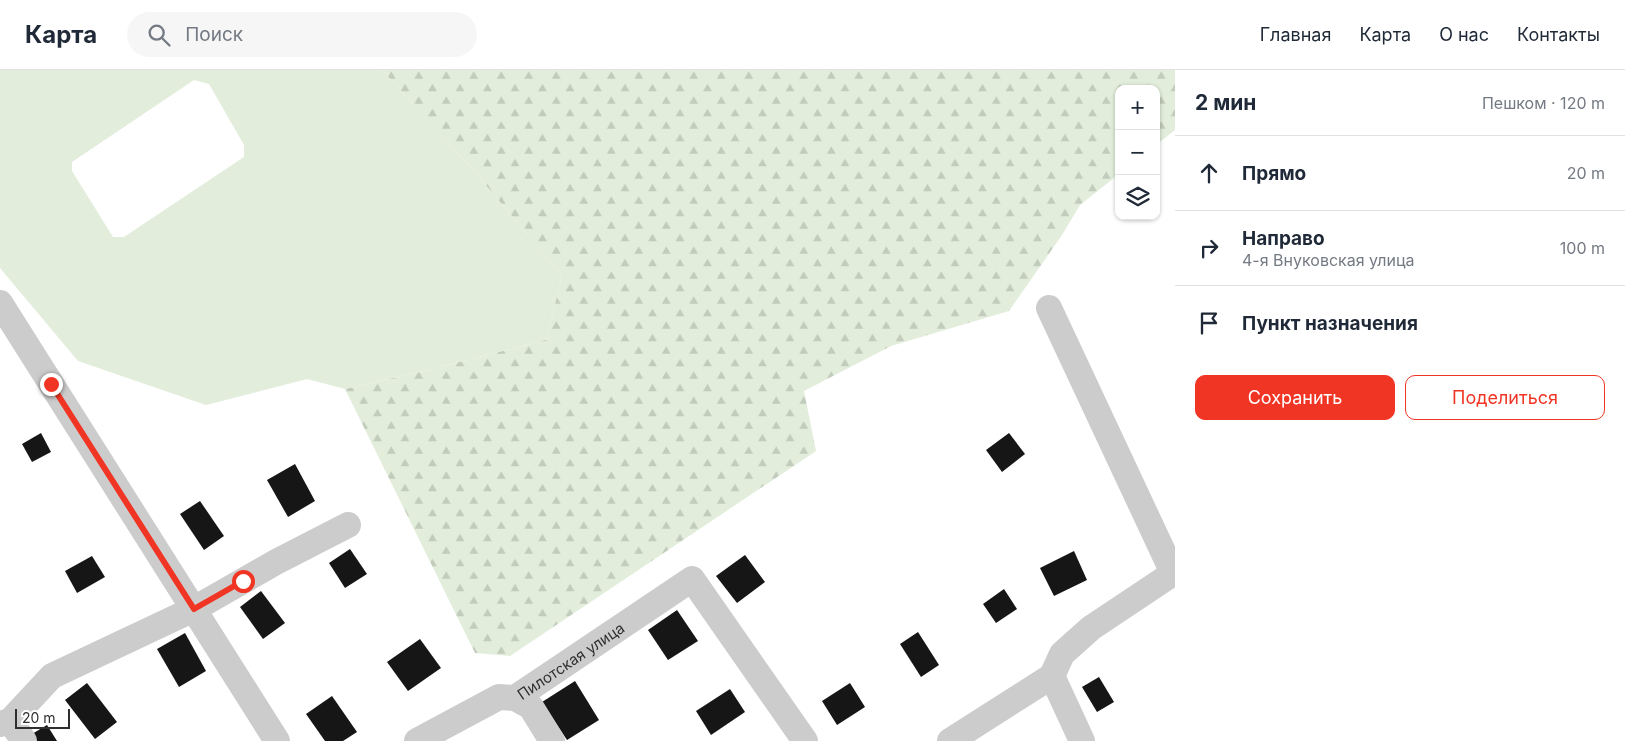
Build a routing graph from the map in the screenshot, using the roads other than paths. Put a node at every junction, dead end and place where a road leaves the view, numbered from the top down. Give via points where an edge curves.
1 (0, 303) edge
2 (1049, 308) dead end
3 (348, 526) dead end
4 (1174, 573) edge
5 (194, 609) junction
6 (1052, 676) junction
7 (515, 698) junction
8 (11, 729) edge
9 (277, 741) edge
10 (417, 741) edge
11 (552, 741) edge
12 (804, 741) edge
13 (950, 741) edge
14 (1082, 741) edge

1 - 5 street
2 - 4 street
3 - 5 street
4 - 6 street via 1091,628 1062,654
5 - 8 street via 52,676
5 - 9 street
6 - 13 street
6 - 14 street
7 - 10 street, Пилотская улица via 499,697
7 - 11 street via 531,707
7 - 12 street, Пилотская улица via 692,579

